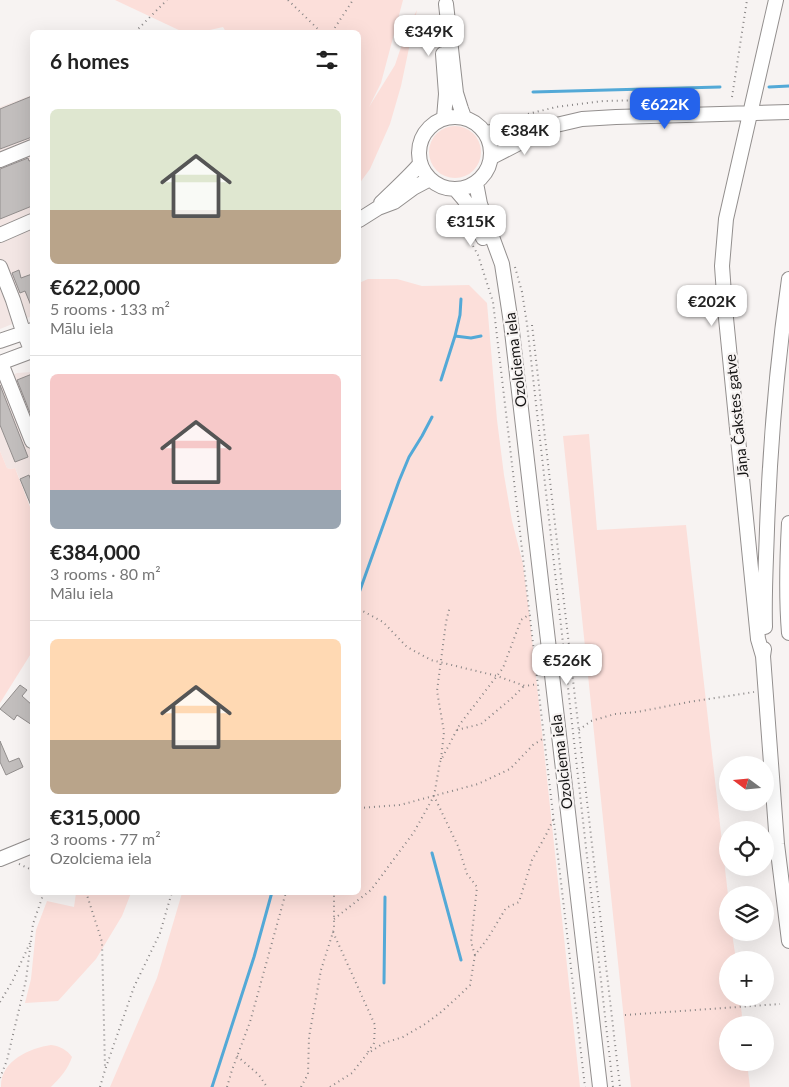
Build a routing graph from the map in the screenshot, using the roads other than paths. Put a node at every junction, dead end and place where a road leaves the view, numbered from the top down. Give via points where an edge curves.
1 (776, 0) edge
2 (789, 112) edge
3 (750, 113) junction
4 (464, 117) junction
5 (444, 118) junction
6 (539, 129) junction
7 (486, 133) junction
8 (30, 148) edge
9 (492, 157) junction
10 (0, 160) edge
11 (420, 164) junction
12 (430, 179) junction
13 (476, 183) junction
14 (456, 190) junction
15 (378, 208) junction
16 (361, 219) edge
17 (30, 222) edge
18 (0, 235) edge
19 (0, 267) edge
20 (789, 279) edge
21 (506, 289) junction
22 (28, 331) edge
23 (0, 342) edge
24 (30, 352) edge
25 (0, 363) edge
26 (30, 436) edge
27 (789, 523) edge
28 (789, 633) edge
29 (763, 656) junction
30 (30, 847) edge
31 (0, 858) edge
32 (789, 941) edge
33 (600, 1087) edge

1 - 3 street, Jāņa Čakstes gatve
2 - 3 street
3 - 6 street via 582,119
3 - 29 street, Jāņa Čakstes gatve via 726,219 722,266 758,639
4 - 5 street
4 - 5 street via 456,93 446,4 442,18
4 - 7 street via 473,120
5 - 11 street via 434,123 420,141
6 - 7 street via 526,126
6 - 9 street
7 - 9 street
8 - 10 street
9 - 13 street via 484,176
11 - 12 street
11 - 15 street
12 - 14 street via 442,187
12 - 15 street via 394,202
13 - 14 street
13 - 21 street, Ozolciema iela via 480,204 502,264
14 - 21 street, Ozolciema iela via 470,207 497,277
15 - 16 street
17 - 18 street
19 - 22 street
20 - 29 street, Jāņa Čakstes gatve via 778,364 768,497
21 - 33 street, Ozolciema iela
22 - 23 street
24 - 25 street
25 - 26 street
27 - 28 street
29 - 32 street, Jāņa Čakstes gatve via 777,844
30 - 31 street

